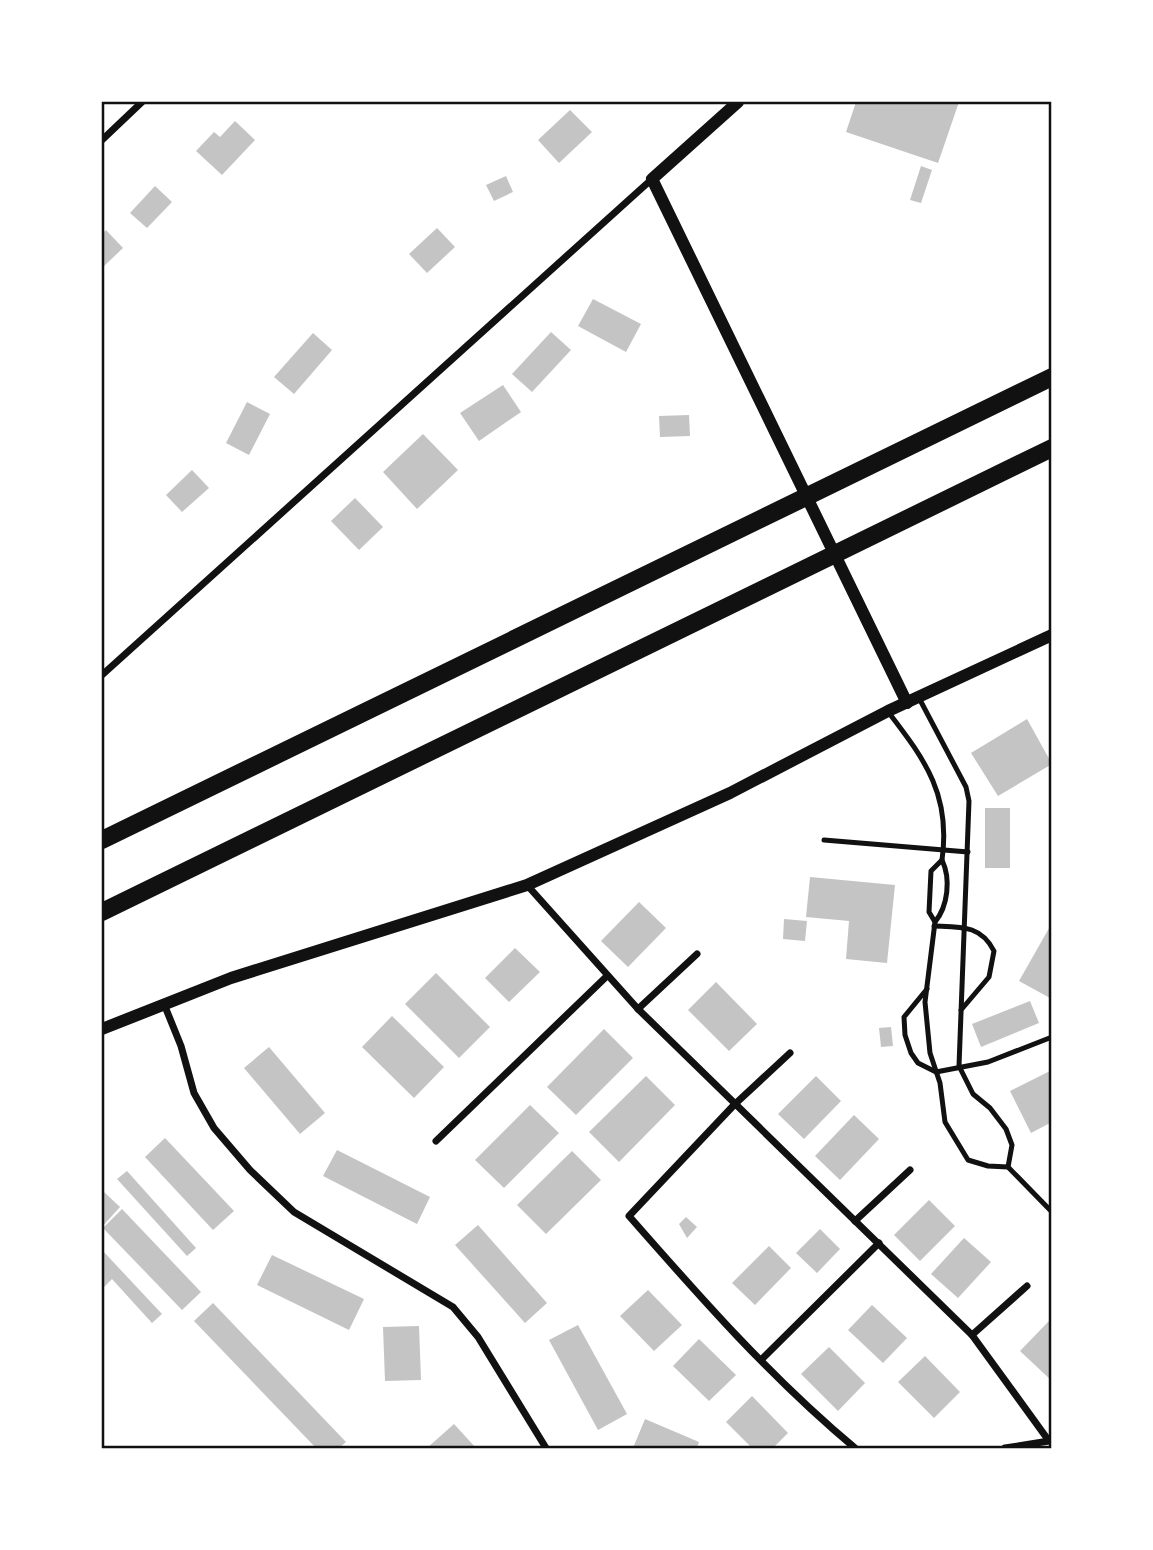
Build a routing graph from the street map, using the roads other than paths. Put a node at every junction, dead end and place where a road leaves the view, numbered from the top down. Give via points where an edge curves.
1 (142, 102) edge
2 (738, 102) edge
3 (102, 140) edge
4 (652, 179) junction
5 (1052, 377) edge
6 (1052, 448) edge
7 (1052, 635) edge
8 (102, 675) edge
9 (913, 701) junction
10 (888, 711) junction
11 (102, 840) edge
12 (824, 841) dead end
13 (943, 851) junction
14 (968, 852) junction
15 (942, 860) junction
16 (527, 886) junction
17 (102, 912) edge
18 (935, 924) junction
19 (967, 927) junction
20 (697, 954) dead end
21 (607, 976) junction
22 (927, 989) junction
23 (164, 1004) junction
24 (638, 1009) junction
25 (961, 1010) junction
26 (102, 1029) edge
27 (1052, 1037) edge
28 (790, 1053) dead end
29 (959, 1066) junction
30 (936, 1072) junction
31 (733, 1105) junction
32 (436, 1141) dead end
33 (1008, 1167) junction
34 (910, 1170) dead end
35 (1052, 1212) edge
36 (855, 1221) junction
37 (879, 1243) junction
38 (1027, 1286) dead end
39 (972, 1335) junction
40 (761, 1360) junction
41 (1050, 1442) edge
42 (546, 1448) edge
43 (855, 1448) edge
44 (1005, 1448) edge

1 - 3 street
2 - 4 street
4 - 8 street
4 - 9 street via 871,627
5 - 11 highway
6 - 17 highway
7 - 9 street
9 - 10 street
9 - 14 lane via 966,787
10 - 13 lane via 918,750 940,797
10 - 16 street via 730,793
12 - 13 lane
13 - 14 lane
13 - 15 lane
14 - 19 lane
15 - 18 lane via 947,871 944,911
15 - 18 lane via 931,871 929,912
16 - 21 street
16 - 23 street via 230,978
18 - 19 lane
18 - 22 lane
19 - 25 lane
19 - 25 lane via 988,940 994,963 978,993
20 - 24 street
21 - 24 street
21 - 32 street
22 - 30 lane via 930,1053
22 - 30 lane via 904,1017 905,1035 918,1063
23 - 26 street
23 - 42 street via 194,1093 214,1128 250,1170 294,1212 453,1307 478,1337
24 - 31 street
25 - 29 lane
27 - 29 lane via 988,1062
28 - 31 street
29 - 30 lane
29 - 33 lane via 973,1094 1006,1129 1012,1145
30 - 33 lane via 945,1122 968,1160
31 - 36 street
31 - 40 street via 629,1216
33 - 35 lane
34 - 36 street
36 - 37 street
37 - 39 street
37 - 40 street
38 - 39 street
39 - 41 street
40 - 43 street
41 - 44 street

